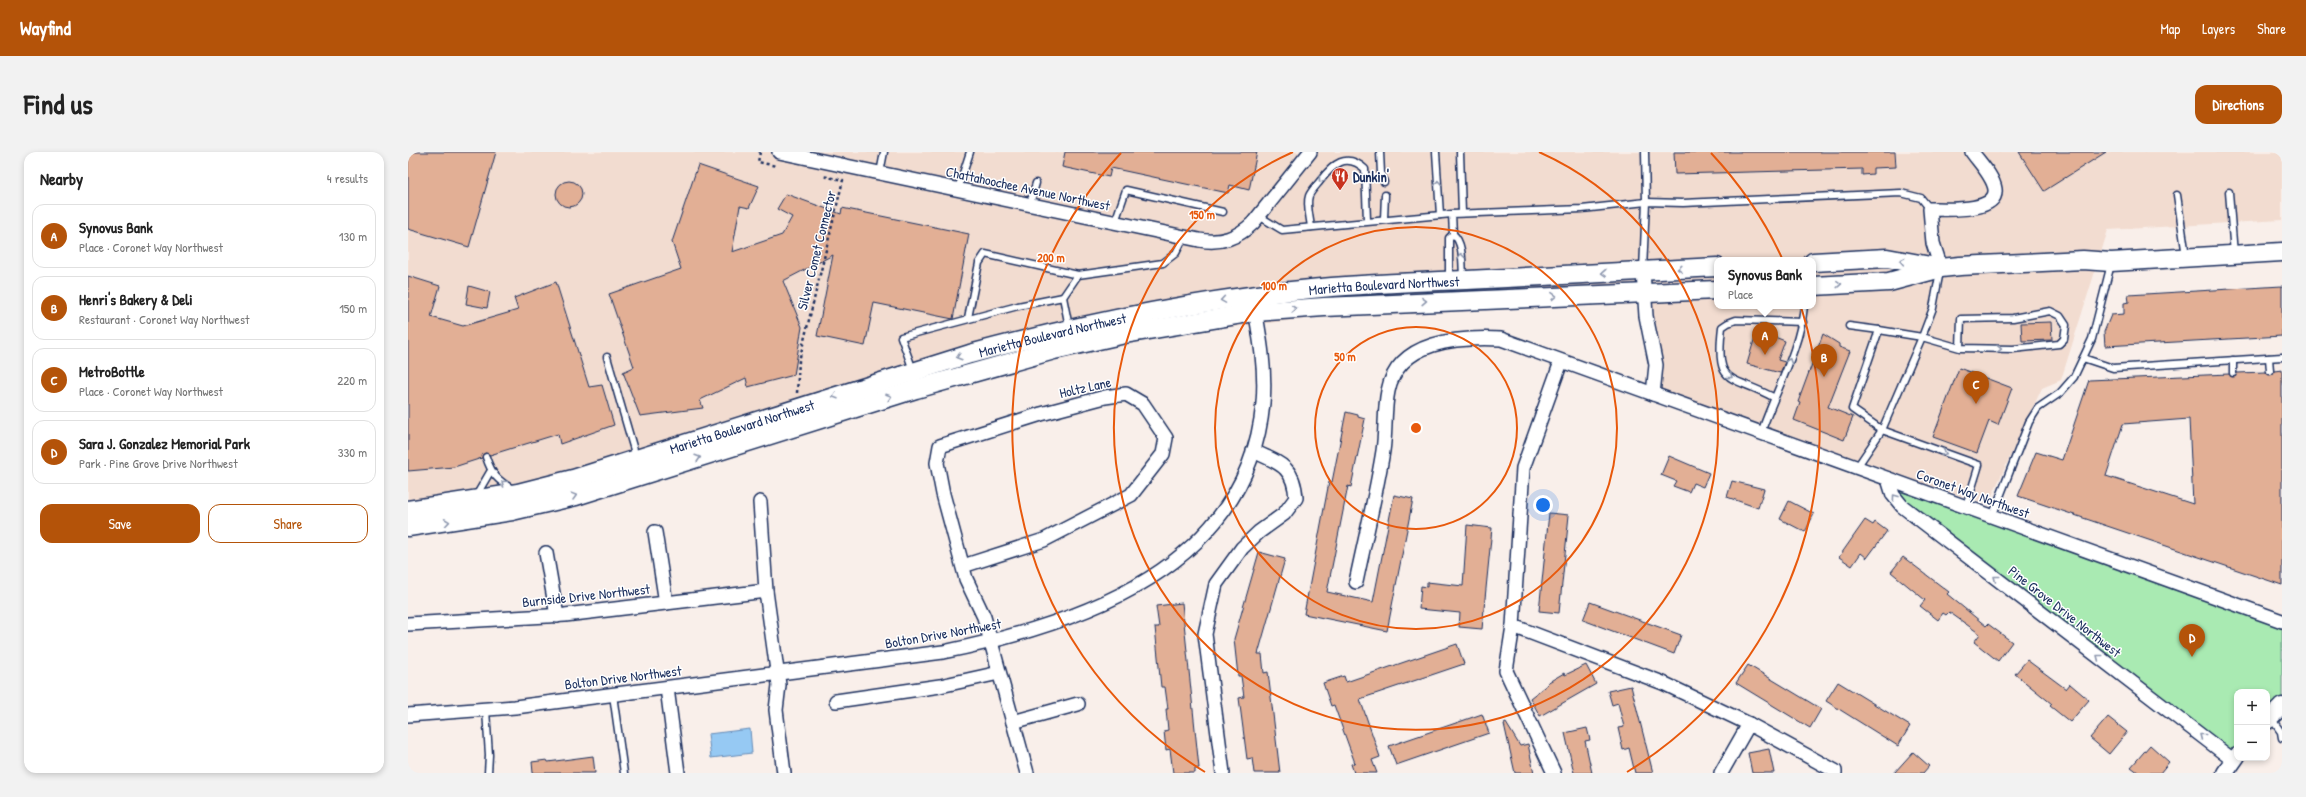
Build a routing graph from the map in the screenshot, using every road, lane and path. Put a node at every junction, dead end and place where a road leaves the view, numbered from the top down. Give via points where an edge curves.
1 (760, 152) edge
2 (779, 152) edge
3 (884, 152) edge
4 (970, 152) edge
5 (1310, 152) edge
6 (1380, 152) edge
7 (1436, 152) edge
8 (1460, 152) edge
9 (1645, 152) edge
10 (1972, 152) edge
11 (817, 156) edge
12 (781, 167) dead end
13 (880, 173) junction
14 (820, 175) dead end
15 (1381, 182) dead end
16 (1036, 183) dead end
17 (958, 189) junction
18 (2229, 192) dead end
19 (1382, 195) dead end
20 (2177, 195) dead end
21 (1646, 202) junction
22 (1030, 204) junction
23 (1930, 209) junction
24 (1223, 212) dead end
25 (1462, 213) junction
26 (1440, 214) junction
27 (1452, 214) junction
28 (1259, 216) junction
29 (1384, 219) junction
30 (1367, 220) junction
31 (1115, 222) junction
32 (1311, 227) junction
33 (1453, 234) junction
34 (1184, 236) junction
35 (2282, 252) edge
36 (2234, 254) junction
37 (2186, 256) junction
38 (1816, 262) edge
39 (2111, 262) junction
40 (1714, 267) edge
41 (1941, 268) junction
42 (1643, 271) junction
43 (1078, 275) junction
44 (1456, 280) junction
45 (1816, 286) edge
46 (1714, 290) edge
47 (1645, 293) junction
48 (1063, 297) junction
49 (1254, 304) junction
50 (1804, 309) edge
51 (968, 318) junction
52 (1803, 322) junction
53 (1849, 326) dead end
54 (1070, 329) junction
55 (1879, 330) junction
56 (1922, 337) junction
57 (1960, 348) junction
58 (607, 357) dead end
59 (2282, 357) edge
60 (2083, 358) junction
61 (2269, 358) junction
62 (2233, 360) junction
63 (1561, 362) junction
64 (913, 371) junction
65 (2270, 371) dead end
66 (2233, 374) dead end
67 (1653, 394) junction
68 (1773, 396) junction
69 (796, 397) dead end
70 (1882, 430) junction
71 (1760, 433) junction
72 (1253, 451) junction
73 (486, 457) dead end
74 (638, 467) junction
75 (1857, 467) junction
76 (490, 472) junction
77 (1888, 479) junction
78 (518, 493) junction
79 (472, 501) junction
80 (760, 502) dead end
81 (1966, 507) junction
82 (408, 510) edge
83 (1992, 517) junction
84 (408, 527) edge
85 (655, 532) dead end
86 (546, 553) dead end
87 (964, 566) junction
88 (1356, 582) dead end
89 (766, 591) junction
90 (666, 603) junction
91 (557, 616) junction
92 (2282, 621) edge
93 (408, 624) edge
94 (1513, 626) junction
95 (992, 642) junction
96 (778, 673) junction
97 (999, 673) junction
98 (667, 688) junction
99 (613, 695) junction
100 (836, 701) dead end
101 (1078, 704) dead end
102 (2282, 706) edge
103 (486, 710) junction
104 (408, 715) edge
105 (2270, 719) edge
106 (2270, 721) edge
107 (1013, 722) junction
108 (1749, 724) junction
109 (2282, 738) edge
110 (2232, 763) edge
111 (488, 773) edge
112 (624, 773) edge
113 (678, 773) edge
114 (784, 773) edge
115 (1027, 773) edge
116 (1223, 773) edge
117 (1554, 773) edge
118 (1721, 773) edge
119 (1835, 773) edge

1 - 12 path via 758,162
2 - 11 street, Chattahoochee Avenue Northwest
3 - 13 lane
4 - 17 lane
5 - 28 street, Chattahoochee Avenue Northwest
6 - 15 lane
26 -> 7 lane
8 - 25 lane
9 - 21 lane
10 - 23 street via 1993,182 1995,190 1992,200 1984,205 1964,209
11 - 13 street, Chattahoochee Avenue Northwest
13 - 17 street, Chattahoochee Avenue Northwest
14 - 69 path, Silver Comet Connector via 843,180 799,361
16 - 22 lane
17 - 22 street, Chattahoochee Avenue Northwest
18 - 36 lane
19 - 29 lane
20 - 37 lane
21 - 23 lane via 1683,203 1901,193 1921,198
21 - 25 lane via 1582,209
21 - 42 lane
22 - 31 street, Chattahoochee Avenue Northwest
23 - 41 street via 1933,243
24 - 31 lane via 1126,190
25 - 27 lane
26 - 27 lane
26 - 29 lane
27 - 33 lane
28 - 32 lane via 1282,230
28 - 34 street, Chattahoochee Avenue Northwest via 1242,233 1223,241 1199,240
29 - 30 lane
30 - 32 lane
30 -> 32 lane via 1365,169 1360,163 1346,158 1331,166 1309,196
31 - 34 street, Chattahoochee Avenue Northwest
33 - 44 lane via 1449,238
44 -> 33 lane via 1460,245 1458,238
34 - 43 lane via 1176,253 1163,263
35 - 36 main road
36 - 37 main road
37 - 39 main road
41 -> 38 main road via 1887,258
39 - 41 main road via 2083,260
39 - 60 lane via 2092,339
40 -> 42 main road, Marietta Boulevard Northwest
45 -> 41 main road via 1889,282
41 - 56 lane
42 -> 44 main road, Marietta Boulevard Northwest
42 - 47 street
43 - 48 lane
43 - 51 lane via 985,254 980,263
44 - 49 main road, Marietta Boulevard Northwest via 1363,285
46 - 47 main road
49 -> 47 main road
47 - 67 street via 1646,316 1656,365
48 - 51 lane
48 - 54 lane
49 -> 54 main road, Marietta Boulevard Northwest via 1111,319
49 - 72 street, Bolton Drive Northwest via 1264,385 1259,428
74 -> 49 main road via 1054,350
50 - 52 lane
51 - 64 lane via 901,338
68 -> 52 lane via 1788,365
52 -> 68 lane via 1736,320 1722,327 1721,368 1727,377
53 - 55 lane
54 -> 64 main road, Marietta Boulevard Northwest
55 - 56 lane
55 - 70 lane via 1852,409
56 - 57 lane
56 - 70 lane
57 -> 57 lane via 2013,349 2059,344 2064,339 2066,325 2060,316 2050,312 2013,318 1961,319
58 - 74 lane
59 - 61 lane
60 - 62 lane via 2113,368
60 - 83 lane via 2074,377 2060,393 2038,408 2029,422
61 - 62 lane
61 - 65 lane
62 - 66 lane
63 - 67 street, Coronet Way Northwest
63 - 88 street, Coronet Way Northwest via 1500,339 1470,338 1446,341 1414,352 1395,371 1388,391 1383,451
63 - 94 street via 1523,468
64 -> 74 main road, Marietta Boulevard Northwest
67 - 71 street, Coronet Way Northwest
68 - 71 lane
70 - 75 lane
70 -> 81 lane via 1979,465
71 - 75 street, Coronet Way Northwest
72 - 95 street, Bolton Drive Northwest via 1234,494 1221,514 1207,532 1175,562 1142,584 1079,613
72 - 116 street via 1286,468 1295,482 1296,498 1284,514 1242,548 1216,584 1205,634
73 - 76 lane
74 - 78 main road, Marietta Boulevard Northwest
84 -> 74 main road via 512,511 576,496
75 - 77 street, Coronet Way Northwest
78 -> 76 lane
76 - 79 lane
77 - 81 street, Coronet Way Northwest
110 -> 77 street, Pine Grove Drive Northwest via 1902,506 1893,495
78 - 79 main road, Marietta Boulevard Northwest
79 - 82 main road, Marietta Boulevard Northwest
80 - 89 street
81 - 83 street, Coronet Way Northwest
83 - 92 street, Coronet Way Northwest
85 - 90 street
86 - 91 street
87 - 87 street, Holtz Lane via 943,494 937,463 940,446 1105,397 1126,394 1143,404 1166,438 1163,454 1130,495 1044,540
87 - 95 street, Holtz Lane via 966,579 984,617
89 - 90 street, Burnside Drive Northwest
89 - 96 street
90 - 91 street, Burnside Drive Northwest
91 - 93 street, Burnside Drive Northwest
94 - 108 street via 1663,683
94 - 117 street via 1506,671
95 - 96 street, Bolton Drive Northwest via 943,652
95 - 97 street, Holtz Lane
96 - 98 street, Bolton Drive Northwest
96 - 114 street via 779,695 776,710
97 - 100 street via 940,686
97 - 107 street, Holtz Lane
98 - 99 street, Bolton Drive Northwest
98 - 113 street
99 - 103 street, Bolton Drive Northwest
99 - 112 lane
101 - 107 street
102 - 105 street
103 - 104 street, Bolton Drive Northwest
103 - 111 lane
106 - 109 lane via 2281,732
107 - 115 street, Holtz Lane
108 - 118 street
108 - 119 street

